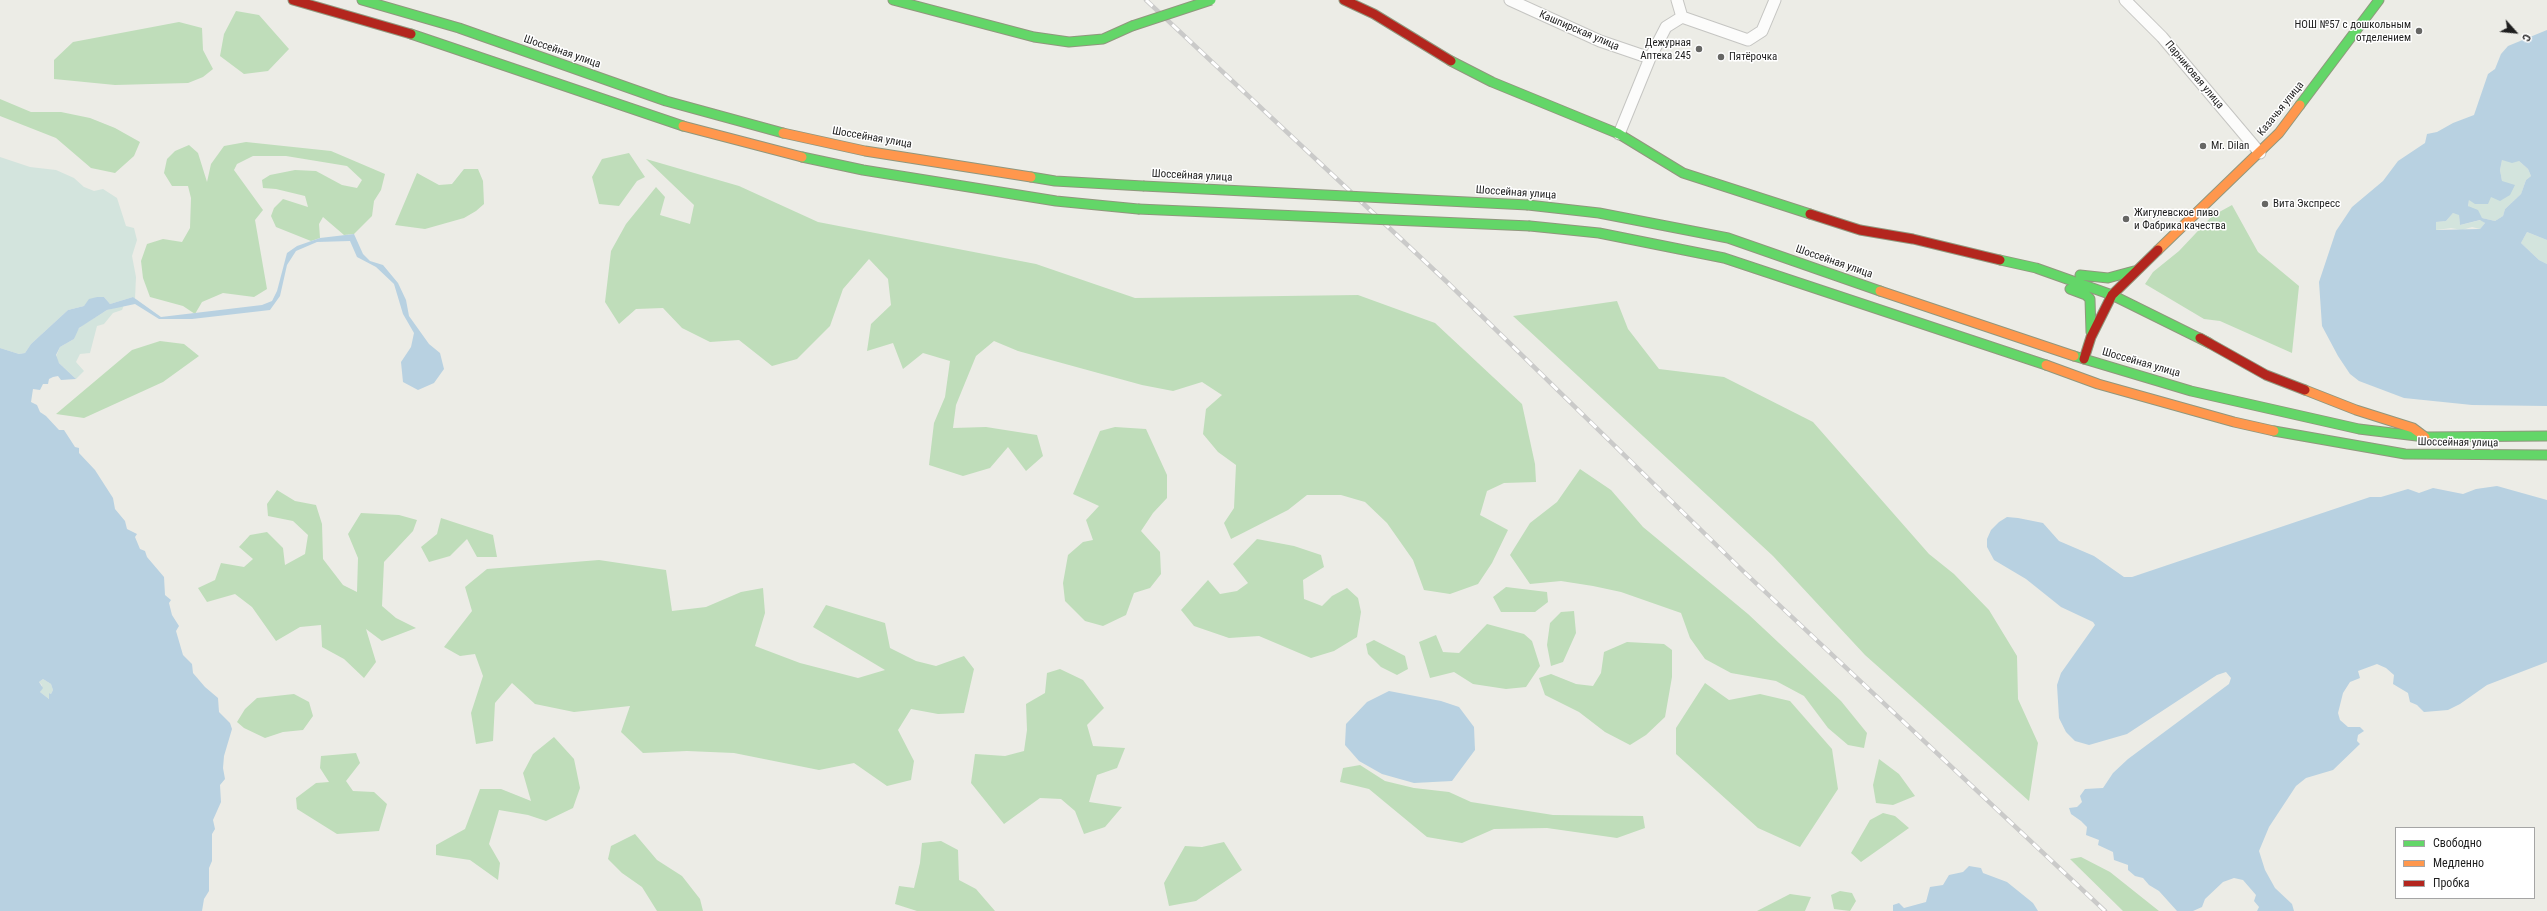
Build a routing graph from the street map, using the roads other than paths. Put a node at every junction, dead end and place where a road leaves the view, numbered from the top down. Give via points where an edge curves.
1 (293, 0) edge
2 (362, 0) edge
3 (893, 0) edge
4 (1211, 0) edge
5 (1344, 0) edge
6 (1510, 0) edge
7 (1677, 0) edge
8 (1774, 0) edge
9 (2125, 0) edge
10 (2379, 0) edge
11 (1682, 17) junction
12 (1650, 58) junction
13 (1619, 134) junction
14 (2260, 153) junction
15 (2005, 261) junction
16 (2044, 270) junction
17 (2135, 271) junction
18 (2112, 295) junction
19 (2091, 337) junction
20 (2209, 343) junction
21 (2084, 359) junction
22 (2078, 377) junction
23 (2547, 436) edge
24 (2425, 437) junction
25 (2547, 455) edge

1 - 22 main road, Шоссейная улица, bridge via 456,49 656,118 766,149 862,170 1056,201 1138,210 1530,226 1599,233 1724,258 1975,340
2 - 21 main road, Шоссейная улица, bridge via 459,28 666,101 765,129 865,151 1056,181 1528,205 1599,213 1728,238 1976,325
3 - 4 main road, bridge via 1034,37 1069,42 1103,39 1132,26
5 - 13 main road, Шоссейная улица via 1374,14 1431,52 1492,82
6 - 12 street, Кашпирская улица via 1600,42
7 - 11 street
8 - 11 street via 1762,31 1748,40
9 - 14 street, Парниковая улица via 2162,37
10 - 14 main road, Казачья улица via 2279,133
11 - 12 street via 1666,27
12 - 13 street
13 - 15 main road, Шоссейная улица via 1683,173 1806,214 1860,230 1913,239
14 - 17 main road, Казачья улица
15 - 16 main road, Шоссейная улица
15 - 19 main road, Шоссейная улица via 2040,279 2086,295 2092,306
16 - 17 main road, Казачья улица via 2068,271 2098,279
16 - 18 main road, Шоссейная улица
17 - 18 main road, Казачья улица
17 - 20 main road, Шоссейная улица via 2131,291 2138,304
18 - 19 main road, Казачья улица
18 - 20 main road, Шоссейная улица
19 - 21 main road, Казачья улица
20 - 24 main road, Шоссейная улица via 2266,375 2356,410 2413,428
21 - 22 main road, Казачья улица
21 - 24 main road, Шоссейная улица via 2191,391 2359,429
22 - 25 main road, Шоссейная улица via 2152,401 2308,438 2405,454
23 - 24 main road

